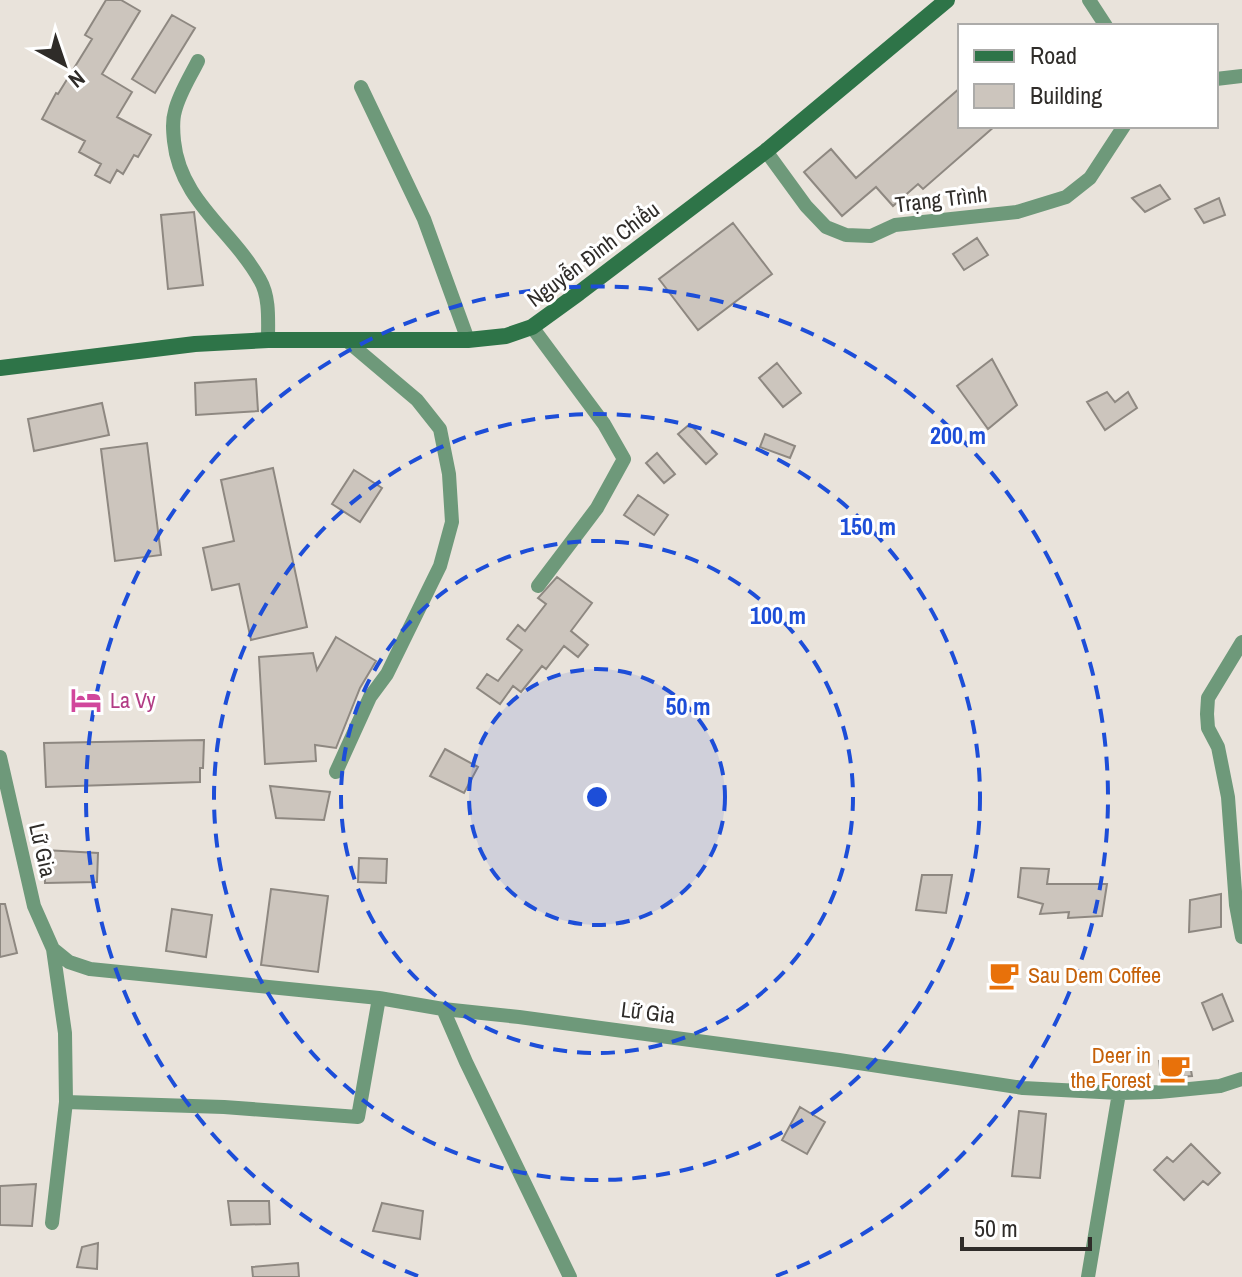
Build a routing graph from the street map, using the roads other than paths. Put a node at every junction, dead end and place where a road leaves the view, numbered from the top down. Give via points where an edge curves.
1 (947, 0) edge
2 (1089, 0) edge
3 (1105, 24) edge
4 (198, 61) dead end
5 (1242, 76) edge
6 (1218, 79) edge
7 (361, 87) dead end
8 (1123, 128) edge
9 (766, 151) junction
10 (532, 327) junction
11 (268, 340) junction
12 (346, 340) junction
13 (468, 340) junction
14 (0, 368) edge
15 (538, 586) dead end
16 (1242, 642) edge
17 (0, 757) edge
18 (336, 772) dead end
19 (1242, 937) edge
20 (53, 949) junction
21 (379, 998) junction
22 (443, 1009) junction
23 (1242, 1079) edge
24 (1119, 1093) junction
25 (66, 1102) junction
26 (52, 1223) dead end
27 (570, 1277) edge
28 (1088, 1277) edge

1 - 9 main road, Nguyễn Đình Chiểu
2 - 3 street
4 - 11 street via 175,108 176,157 202,207 262,281
5 - 6 street
7 - 13 street via 424,219
8 - 9 street, Trạng Trình via 1090,178 1066,197 1017,212 895,225 871,236 826,227
9 - 10 main road, Nguyễn Đình Chiểu
10 - 13 main road, Nguyễn Đình Chiểu
10 - 15 street via 624,459 597,508
11 - 12 main road, Nguyễn Đình Chiểu
11 - 14 main road, Nguyễn Đình Chiểu
12 - 13 main road, Nguyễn Đình Chiểu
12 - 18 street via 417,400 440,429 452,522 440,566
16 - 19 street via 1208,698 1207,714 1228,797
17 - 20 street, Lữ Gia via 34,906
20 - 21 street, Lữ Gia via 90,969
20 - 25 street, Lữ Gia via 65,1033
21 - 22 street, Lữ Gia
21 - 25 street via 358,1117
22 - 24 street, Lữ Gia via 1023,1088
22 - 27 street
23 - 24 street, Lữ Gia via 1220,1086
24 - 28 street
25 - 26 street, Lữ Gia

